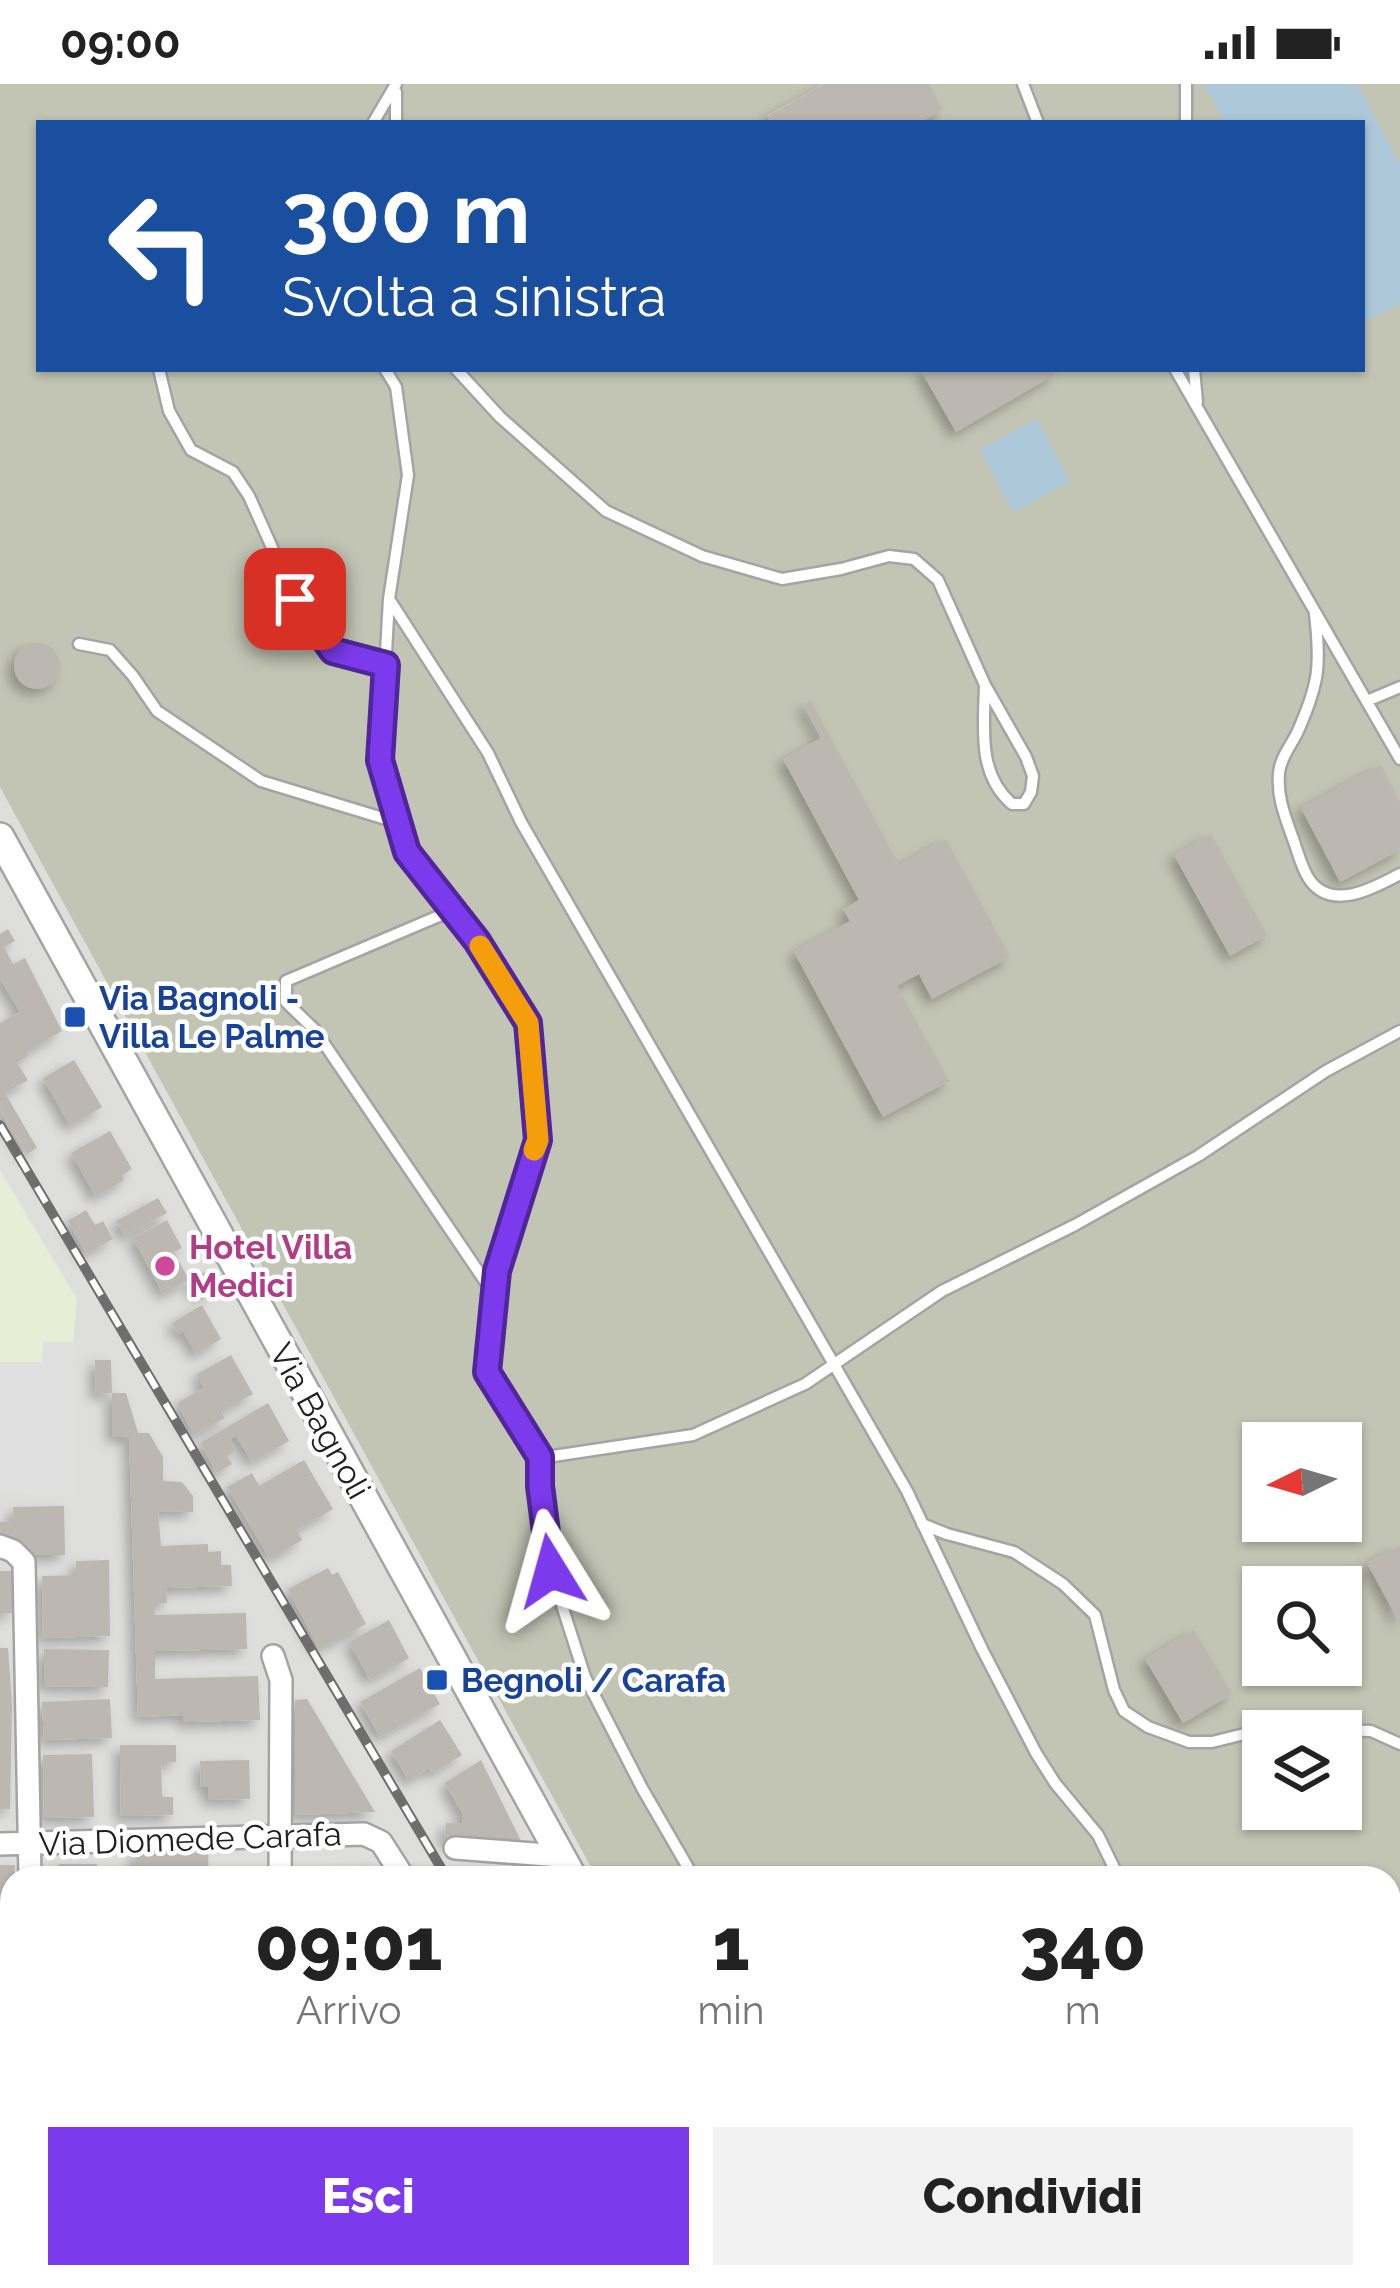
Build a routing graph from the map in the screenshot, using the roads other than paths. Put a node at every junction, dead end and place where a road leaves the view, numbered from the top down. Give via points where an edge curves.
1 (1022, 84) edge
2 (1186, 84) edge
3 (396, 86) edge
4 (375, 120) edge
5 (396, 120) edge
6 (1037, 120) edge
7 (1186, 120) edge
8 (160, 372) edge
9 (388, 372) edge
10 (459, 372) edge
11 (1177, 372) edge
12 (1194, 372) edge
13 (1198, 406) junction
14 (389, 599) junction
15 (1314, 608) junction
16 (79, 644) dead end
17 (386, 665) junction
18 (985, 686) junction
19 (1400, 687) edge
20 (1367, 701) junction
21 (1400, 759) edge
22 (399, 824) junction
23 (0, 837) edge
24 (1400, 874) edge
25 (453, 910) junction
26 (1400, 1031) edge
27 (495, 1296) junction
28 (832, 1365) junction
29 (540, 1457) junction
30 (922, 1524) junction
31 (0, 1546) edge
32 (273, 1656) dead end
33 (1400, 1744) edge
34 (281, 1839) junction
35 (0, 1844) edge
36 (30, 1844) junction
37 (455, 1848) dead end
38 (30, 1866) edge
39 (280, 1866) edge
40 (396, 1866) edge
41 (561, 1866) edge
42 (566, 1866) edge
43 (687, 1866) edge
44 (1113, 1866) edge

1 - 6 lane
2 - 7 lane
3 - 4 lane
3 - 5 lane
8 - 17 lane via 191,450 233,472 295,599 333,651
9 - 14 lane via 408,475
10 - 18 lane via 606,512 702,556 782,579 890,556 914,560 938,580
11 - 13 lane
12 - 13 lane
13 - 15 lane
14 - 17 lane
14 - 28 lane via 488,753
15 - 20 lane
15 - 24 lane via 1316,687 1279,767 1280,802 1309,880 1325,894 1350,896
16 - 22 lane via 110,650 157,711 260,781
17 - 22 lane via 380,760
18 - 18 lane via 1033,776 1024,804 1012,804 991,777
19 - 20 lane
20 - 21 lane
22 - 25 lane via 407,852
23 - 42 street, Via Bagnoli
25 - 27 lane via 528,1023 538,1140
25 - 27 lane via 286,981 286,1002 315,1030
26 - 28 lane via 1075,1226 942,1291
27 - 29 lane via 487,1372
28 - 29 lane via 693,1435
28 - 30 lane
29 - 43 lane via 551,1571 585,1677
30 - 33 lane via 1014,1552 1063,1584 1096,1615 1114,1690 1124,1711 1148,1727 1189,1742 1269,1728 1371,1731
30 - 44 lane via 1036,1754
31 - 36 street via 24,1562
32 - 34 street via 281,1680
34 - 36 street, Via Diomede Carafa
34 - 39 street
34 - 40 street, Via Diomede Carafa via 364,1834 380,1840
35 - 36 street, Via Diomede Carafa
36 - 38 street
37 - 41 street

